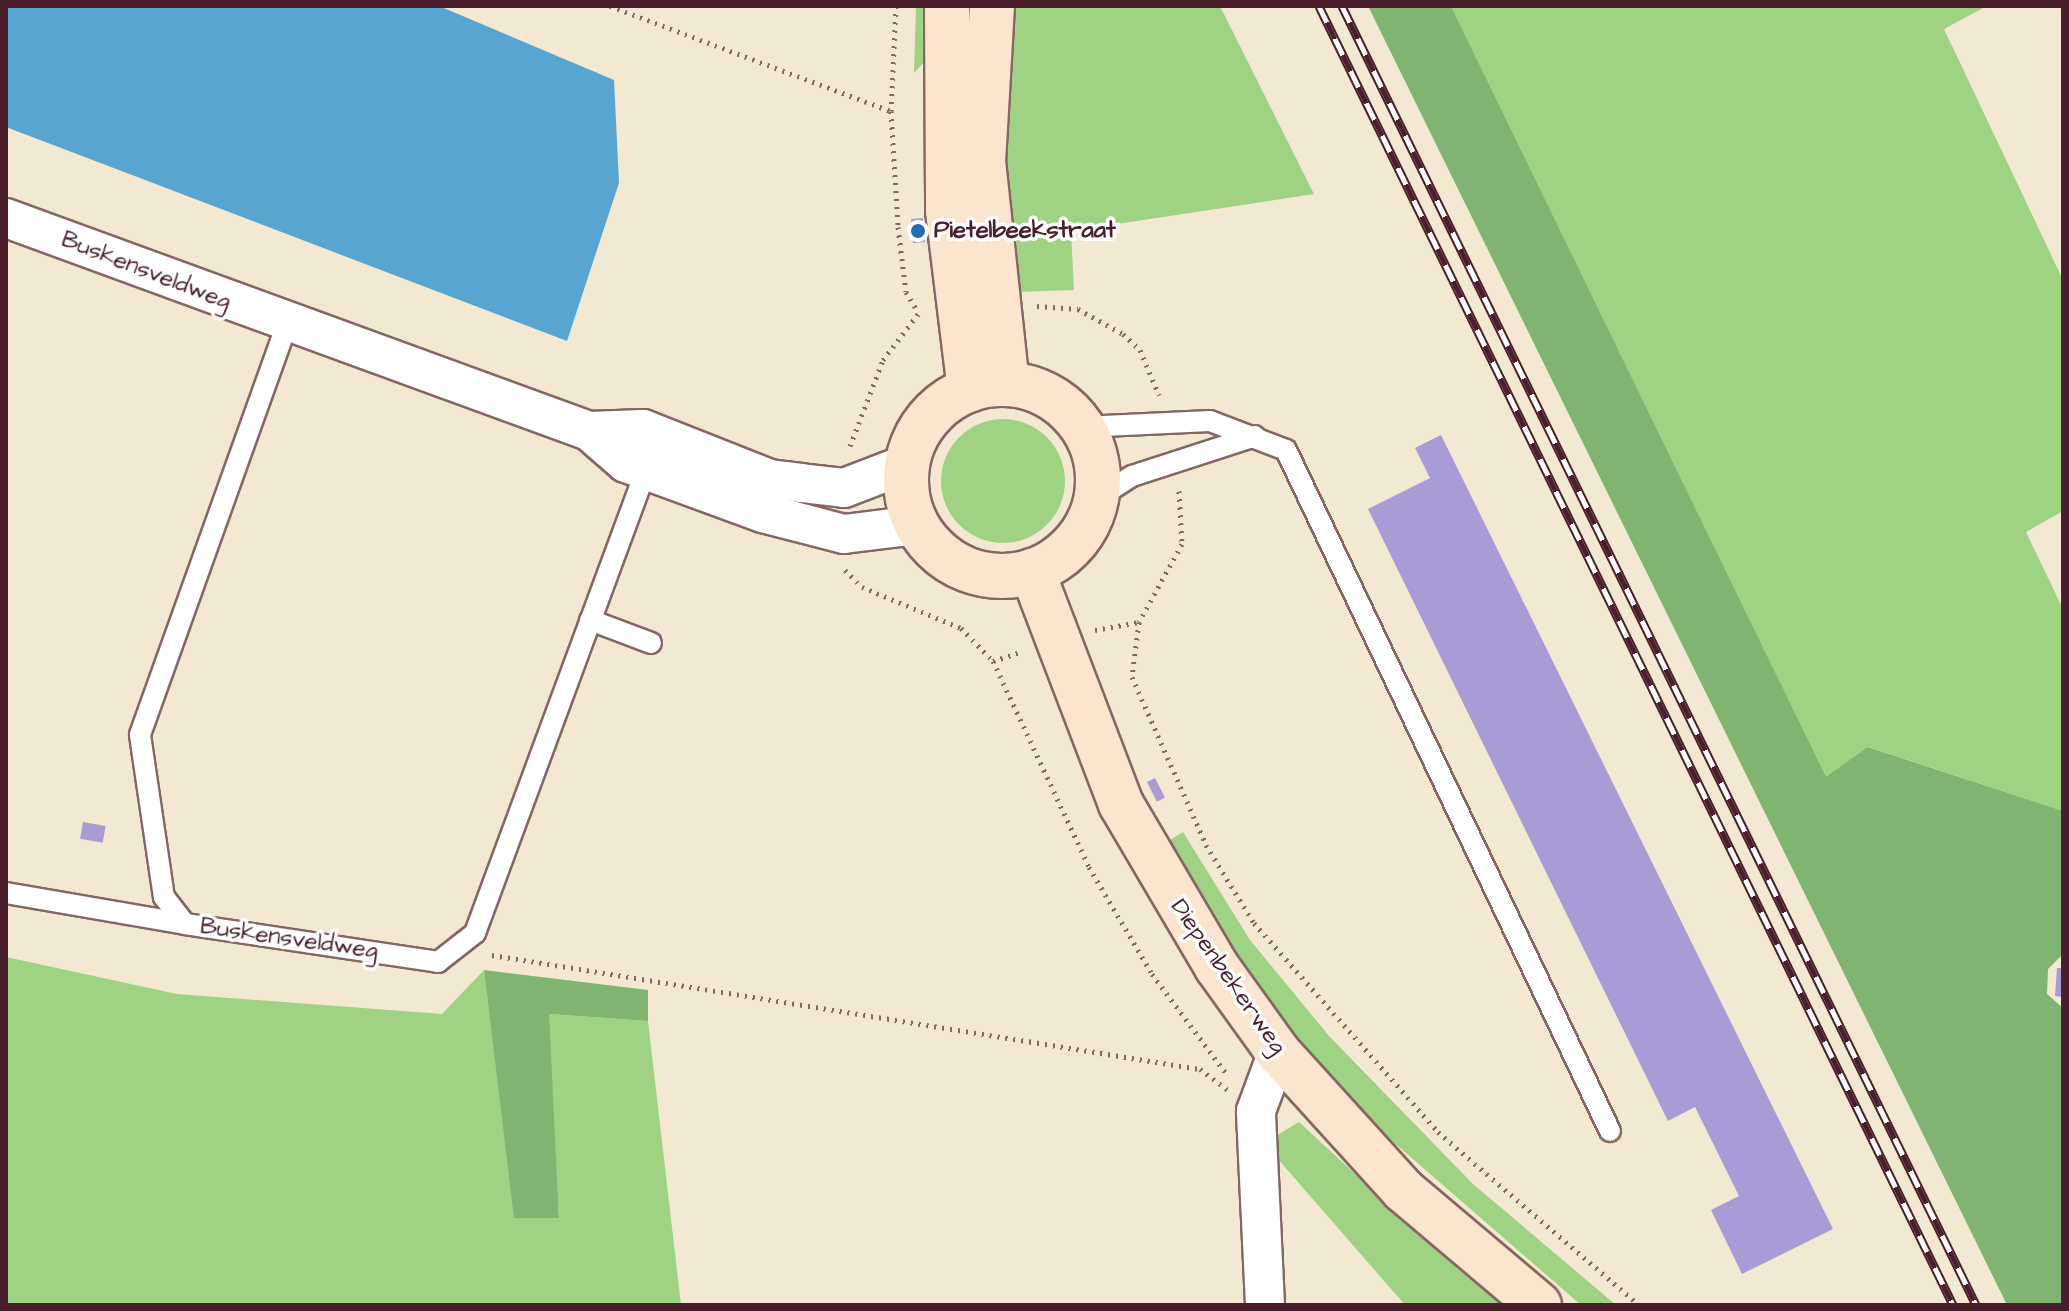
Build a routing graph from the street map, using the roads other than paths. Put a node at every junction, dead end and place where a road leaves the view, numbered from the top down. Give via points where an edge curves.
1 (947, 6) edge
2 (992, 6) edge
3 (6, 218) edge
4 (287, 324) junction
5 (988, 387) junction
6 (1082, 427) junction
7 (589, 431) junction
8 (657, 435) junction
9 (1255, 436) junction
10 (907, 464) junction
11 (646, 471) junction
12 (1096, 499) junction
13 (917, 525) junction
14 (1032, 571) junction
15 (590, 620) junction
16 (651, 643) dead end
17 (6, 893) edge
18 (185, 924) junction
19 (1278, 1052) junction
20 (1610, 1131) dead end
21 (1265, 1305) edge
22 (1539, 1305) edge

1 - 5 main road via 948,211
2 - 5 main road via 983,161
3 - 4 street, Buskensveldweg
4 - 7 street, Buskensveldweg
4 - 18 lane, Buskensveldweg via 140,735 164,897
5 - 6 main road via 1056,400
5 - 10 main road via 935,410
6 - 9 lane via 1128,430 1183,419
6 - 12 main road via 1097,462
7 - 8 street, Buskensveldweg
7 - 11 street, Buskensveldweg
8 - 10 street, Buskensveldweg via 770,479 844,488
8 - 11 lane
9 - 12 lane via 1132,476
9 - 20 lane via 1286,450
10 - 13 main road via 907,506
11 - 13 street, Buskensveldweg via 844,534
11 - 15 lane
12 - 14 main road via 1064,554
13 - 14 main road via 963,568 1004,576
14 - 19 main road, Diepenbekerweg via 1085,727 1121,804 1190,926
15 - 16 lane
15 - 18 lane, Buskensveldweg via 475,933 456,949 438,962
17 - 18 lane
19 - 21 street via 1256,1111
19 - 22 main road, Diepenbekerweg via 1403,1190

